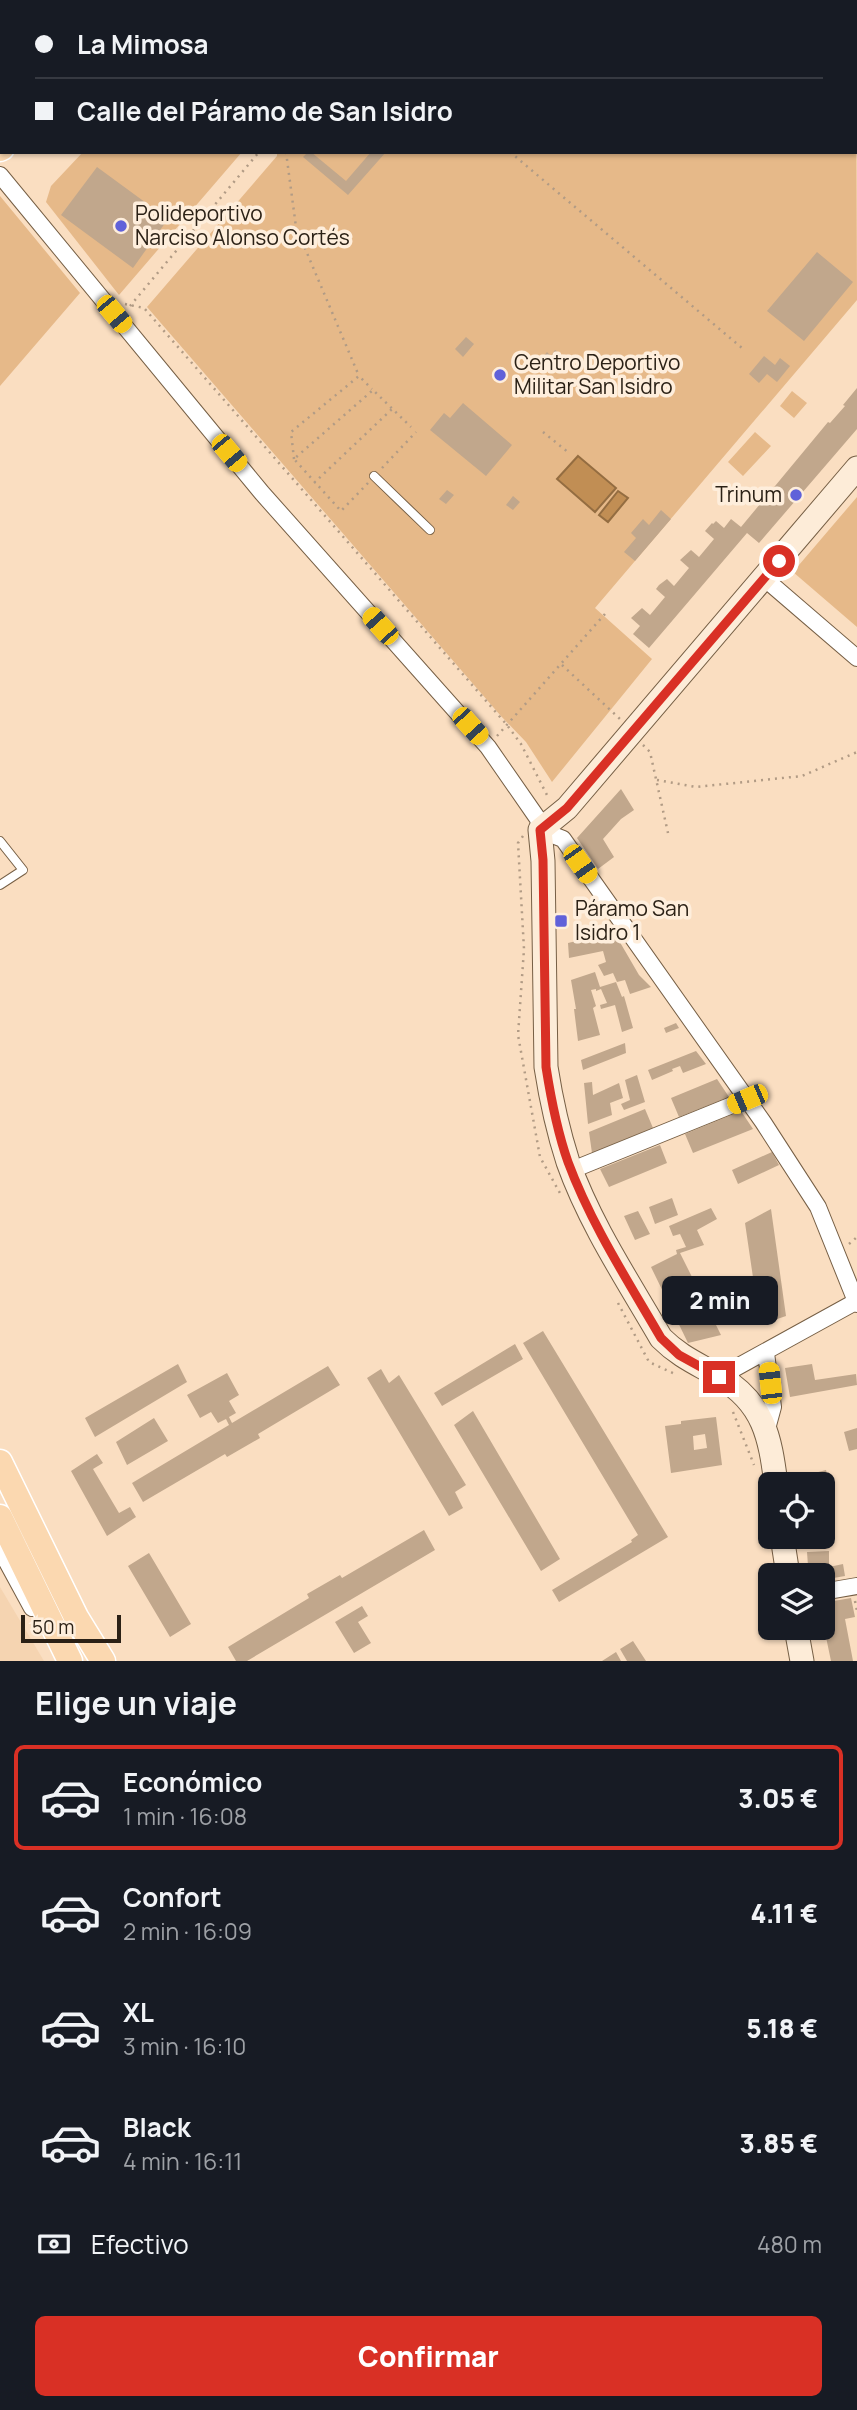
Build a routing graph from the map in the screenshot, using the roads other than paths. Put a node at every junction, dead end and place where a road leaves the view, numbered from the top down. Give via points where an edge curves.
1 (0, 175) edge
2 (857, 468) edge
3 (374, 476) road end
4 (430, 530) dead end
5 (764, 578) junction
6 (857, 658) edge
7 (540, 830) junction
8 (0, 841) edge
9 (0, 885) edge
10 (747, 1099) junction
11 (572, 1170) junction
12 (857, 1302) edge
13 (766, 1353) junction
14 (719, 1377) junction
15 (767, 1429) junction
16 (0, 1462) edge
17 (775, 1472) edge
18 (0, 1517) edge
19 (0, 1549) edge
20 (857, 1586) edge
21 (835, 1590) edge
22 (798, 1640) edge
23 (61, 1661) edge
24 (71, 1661) edge
25 (103, 1661) edge
26 (802, 1661) edge

1 - 7 street via 119,309 262,493 488,747 538,819
2 - 5 street
3 - 4 lane
5 - 6 street
5 - 7 street via 567,808
7 - 10 street via 563,839
7 - 11 street via 546,1067
8 - 9 lane via 23,870
10 - 11 street
10 - 12 street via 818,1207
11 - 14 street via 588,1209 661,1338 679,1355
12 - 13 street
13 - 14 street
13 - 15 street via 773,1408
14 - 15 street via 752,1404
15 - 17 street
16 - 25 main road via 76,1617
18 - 24 main road
19 - 23 street
20 - 21 street
22 - 26 street

